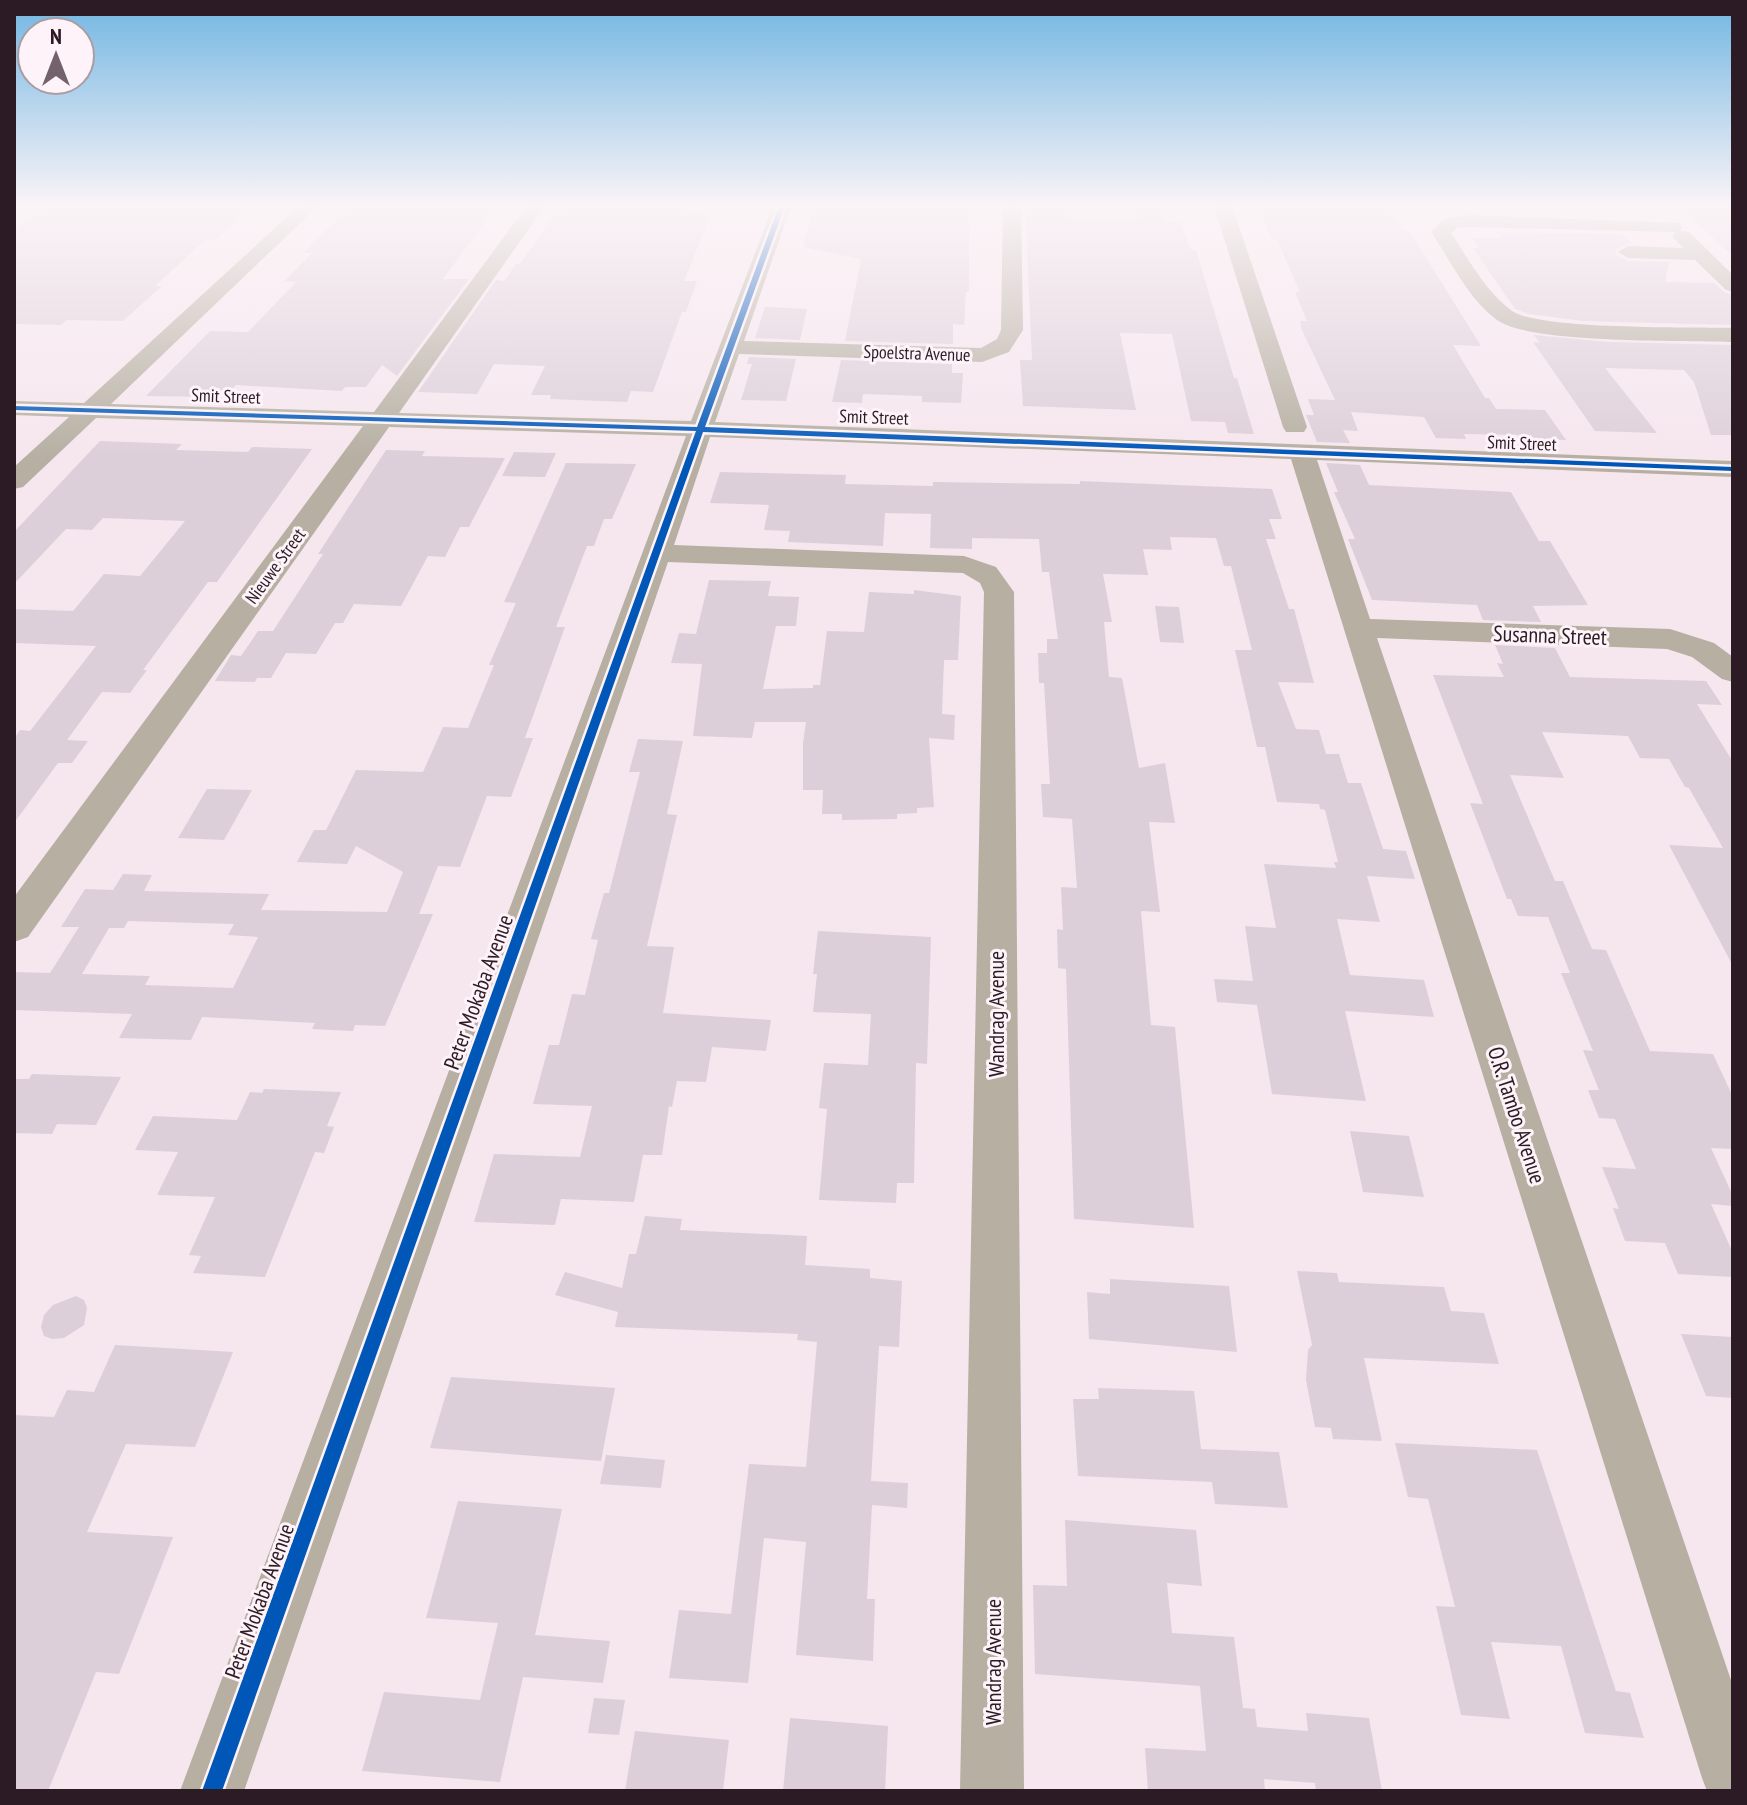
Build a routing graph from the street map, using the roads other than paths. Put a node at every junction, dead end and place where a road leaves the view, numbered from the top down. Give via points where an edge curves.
1 (218, 290) edge
2 (475, 290) edge
3 (752, 290) edge
4 (1012, 290) edge
5 (1250, 290) edge
6 (1480, 290) edge
7 (1733, 335) edge
8 (732, 347) junction
9 (14, 408) edge
10 (89, 410) junction
11 (374, 429) junction
12 (698, 429) junction
13 (1298, 439) junction
14 (1733, 469) edge
15 (14, 481) edge
16 (657, 553) junction
17 (1358, 628) junction
18 (1733, 672) edge
19 (14, 926) edge
20 (1733, 1778) edge
21 (212, 1791) edge
22 (992, 1791) edge

1 - 10 street
2 - 11 street, Nieuwe Street
3 - 8 street, Peter Mokaba Avenue
4 - 8 street, Spoelstra Avenue via 1009,343 982,355
5 - 13 street, O.R. Tambo Avenue
6 - 7 street via 1508,318 1551,329
8 - 12 street, Peter Mokaba Avenue
9 - 10 street, Smit Street
10 - 11 street, Smit Street via 176,422
10 - 15 street
11 - 12 street, Smit Street
11 - 19 street, Nieuwe Street
12 - 13 street, Smit Street
12 - 16 street, Peter Mokaba Avenue
13 - 14 street, Smit Street
13 - 17 street, O.R. Tambo Avenue
16 - 21 street, Peter Mokaba Avenue
16 - 22 street, Wandrag Avenue via 964,565 985,570 999,592
17 - 18 street, Susanna Street via 1670,639 1703,650
17 - 20 street, O.R. Tambo Avenue

